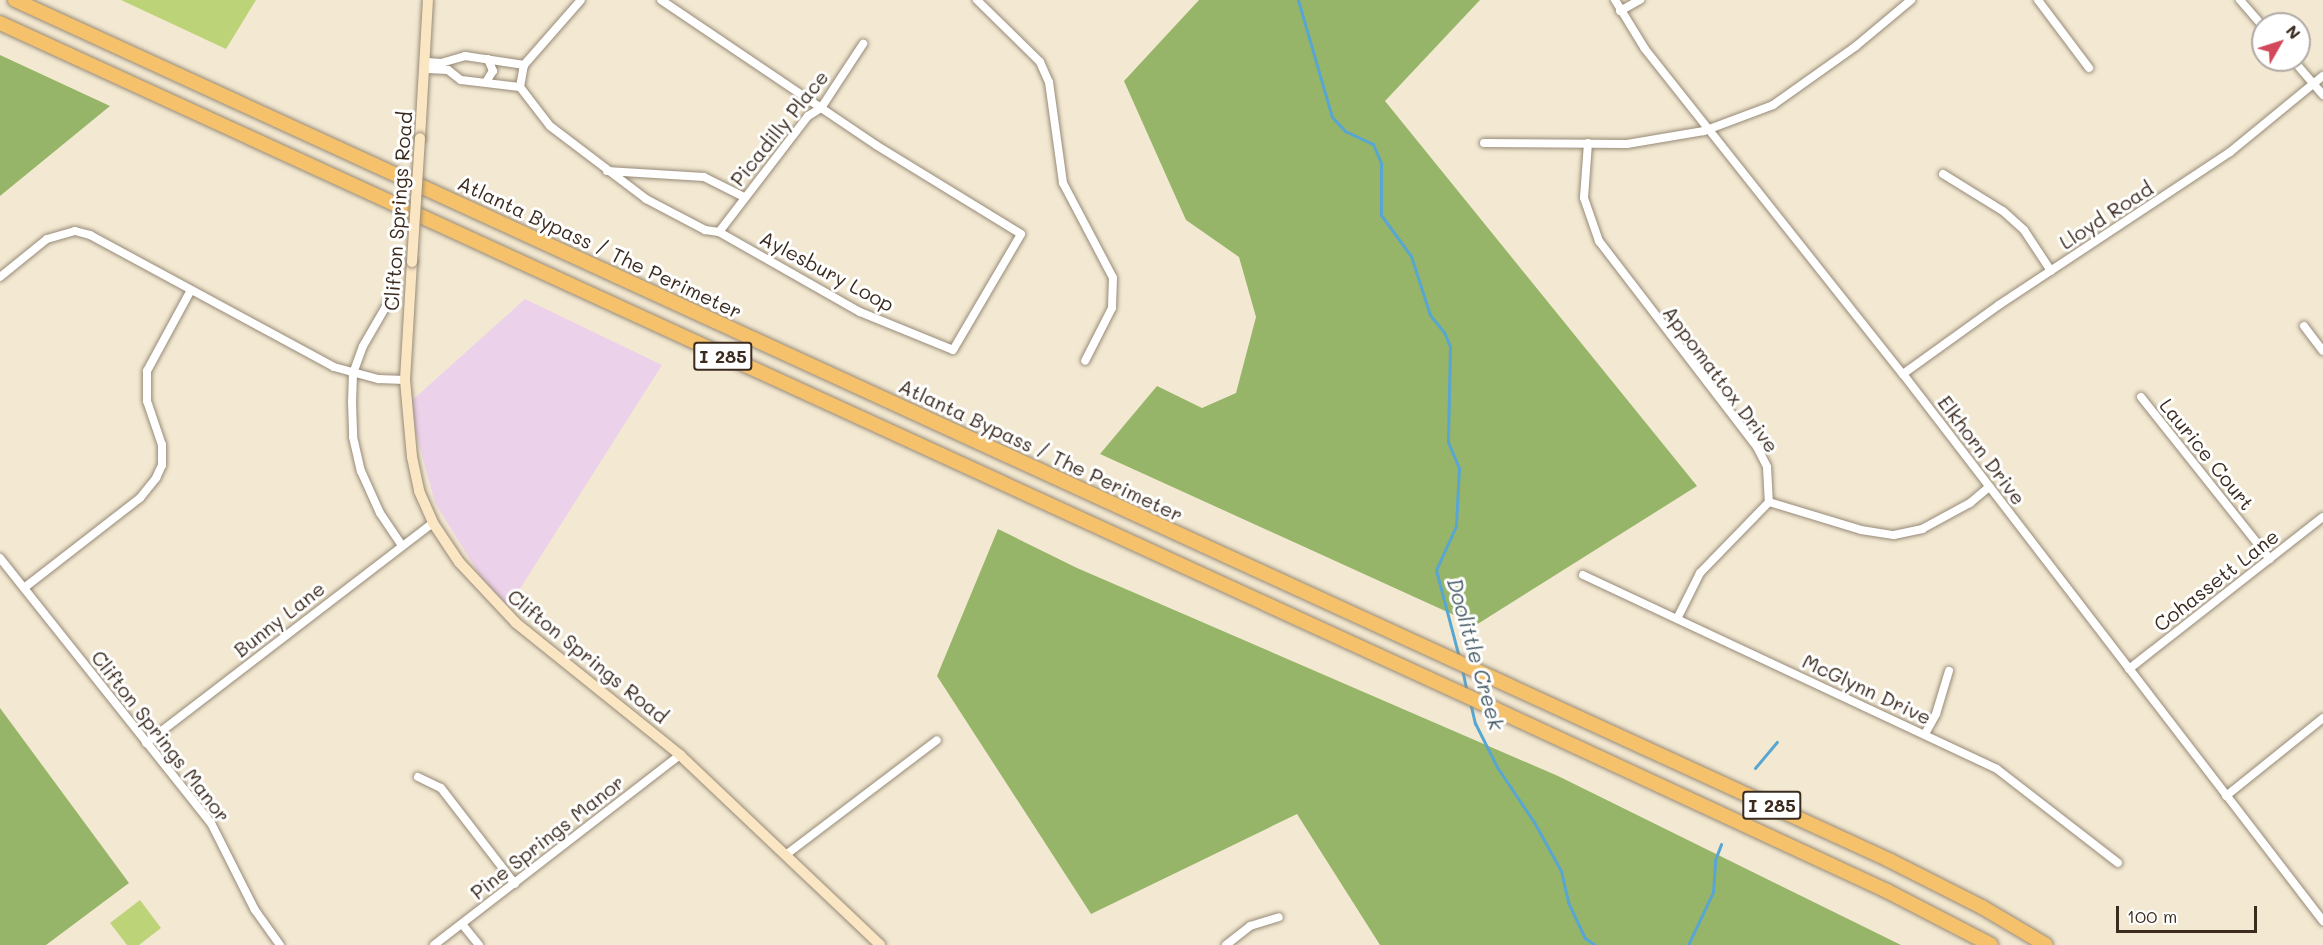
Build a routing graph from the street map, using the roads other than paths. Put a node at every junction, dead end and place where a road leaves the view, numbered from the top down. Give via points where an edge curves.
1 (15, 0) edge
2 (428, 0) edge
3 (581, 0) edge
4 (661, 0) edge
5 (977, 0) edge
6 (1615, 0) edge
7 (1640, 0) edge
8 (1911, 0) edge
9 (2038, 0) edge
10 (2240, 0) edge
11 (1620, 11) junction
12 (2251, 12) edge
13 (0, 23) edge
14 (862, 44) dead end
15 (488, 59) junction
16 (427, 65) junction
17 (524, 65) junction
18 (2089, 68) dead end
19 (2304, 72) edge
20 (2323, 76) edge
21 (486, 82) junction
22 (2314, 84) junction
23 (520, 87) junction
24 (2323, 95) edge
25 (821, 108) junction
26 (1708, 130) junction
27 (1484, 143) dead end
28 (1588, 143) junction
29 (605, 171) junction
30 (1944, 174) dead end
31 (744, 197) junction
32 (719, 232) junction
33 (2051, 271) junction
34 (0, 277) edge
35 (191, 290) junction
36 (392, 296) dead end
37 (2304, 326) dead end
38 (2323, 351) edge
39 (1085, 361) dead end
40 (353, 374) junction
41 (1903, 374) junction
42 (405, 380) junction
43 (2141, 397) dead end
44 (1989, 487) junction
45 (1769, 502) junction
46 (2323, 517) edge
47 (433, 523) junction
48 (401, 544) junction
49 (0, 558) edge
50 (2270, 559) junction
51 (1583, 575) dead end
52 (24, 588) junction
53 (1677, 619) junction
54 (2129, 669) junction
55 (1949, 671) dead end
56 (2323, 718) edge
57 (1925, 734) junction
58 (937, 740) dead end
59 (146, 743) junction
60 (680, 755) junction
61 (418, 777) dead end
62 (2226, 796) junction
63 (787, 854) junction
64 (2118, 863) dead end
65 (515, 884) junction
66 (2320, 911) edge
67 (1279, 917) dead end
68 (2323, 921) edge
69 (462, 924) junction
70 (280, 945) edge
71 (434, 945) edge
72 (479, 945) edge
73 (880, 945) edge
74 (1226, 945) edge
75 (1991, 945) edge
76 (2046, 945) edge

1 - 76 highway, Atlanta Bypass / The Perimeter / I 285 via 1889,860
2 - 16 street, Clifton Springs Road
3 - 17 street
4 - 25 street, Aylesbury Loop
5 - 39 street via 1040,62 1049,82 1063,183 1113,278 1112,308
6 - 11 street, Elkhorn Drive
7 - 11 street
8 - 26 street via 1856,46 1773,105
9 - 18 street
10 - 12 street
11 - 26 street, Elkhorn Drive
13 - 75 highway, I 285 via 1495,709 1887,891
14 - 25 street, Picadilly Place
15 - 16 street via 465,56
15 - 17 street
15 - 21 street via 493,71
16 - 21 street via 448,70 461,80
16 - 42 street, Clifton Springs Road, bridge
17 - 23 street
19 - 22 street
20 - 22 street, Lloyd Road
21 - 23 street
22 - 24 street
22 - 33 street, Lloyd Road via 2230,152
23 - 29 street, Aylesbury Loop via 550,126
25 - 31 street, Picadilly Place via 808,116
25 - 32 street, Aylesbury Loop via 1021,234 953,350 860,312
26 - 28 street via 1627,144
26 - 41 street, Elkhorn Drive
27 - 28 street
28 - 45 street, Appomattox Drive via 1584,198 1599,241 1757,447 1767,467
29 - 31 street via 704,177
29 - 32 street, Aylesbury Loop via 646,199 705,230
30 - 33 street via 2003,211 2024,230
31 - 32 street, Picadilly Place
33 - 41 street, Lloyd Road
34 - 35 street via 47,239 75,231
35 - 40 street
35 - 52 street via 147,371 147,401 162,446 162,465 156,478 140,498
36 - 40 street via 363,346
37 - 38 street
40 - 42 street
40 - 48 street via 353,437 361,471 380,513
41 - 44 street, Elkhorn Drive
42 - 47 street, Clifton Springs Road via 412,457
43 - 50 street, Laurice Court
44 - 45 street via 1970,503 1922,529 1894,535 1861,530
44 - 54 street, Elkhorn Drive
45 - 53 street via 1700,573
46 - 50 street, Cohassett Lane
47 - 48 street, Bunny Lane
47 - 60 street, Clifton Springs Road via 494,603
48 - 59 street, Bunny Lane
49 - 52 street, Clifton Springs Manor
50 - 54 street, Cohassett Lane
51 - 53 street, McGlynn Drive
52 - 59 street, Clifton Springs Manor
53 - 57 street, McGlynn Drive
54 - 62 street, Elkhorn Drive
55 - 57 street via 1936,714
56 - 62 street
57 - 64 street, McGlynn Drive via 1997,769
58 - 63 street
59 - 70 street, Clifton Springs Manor via 211,823 255,910
60 - 63 street, Clifton Springs Road
60 - 65 street, Pine Springs Manor
61 - 65 street via 441,788
62 - 66 street, Elkhorn Drive
63 - 73 street, Clifton Springs Road
65 - 69 street, Pine Springs Manor
66 - 68 street, Elkhorn Drive
67 - 74 street via 1250,926
69 - 71 street, Pine Springs Manor
69 - 72 street

